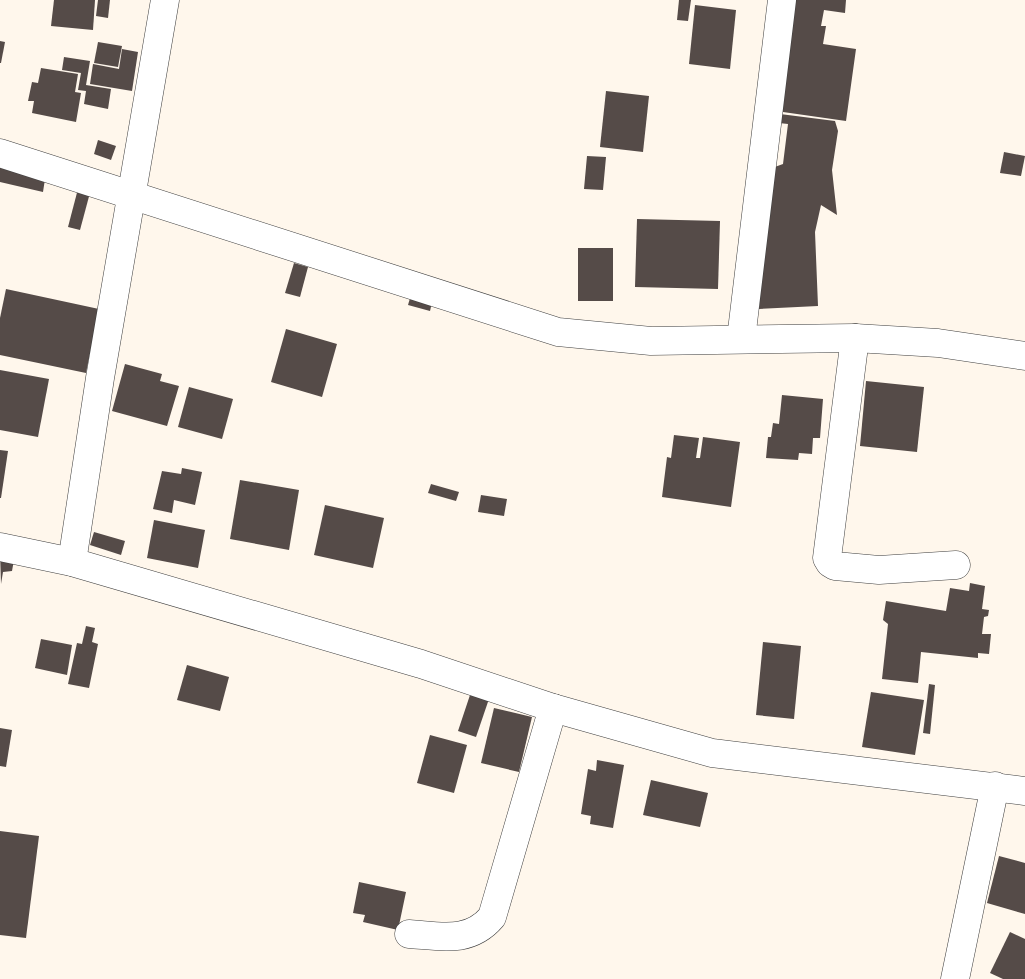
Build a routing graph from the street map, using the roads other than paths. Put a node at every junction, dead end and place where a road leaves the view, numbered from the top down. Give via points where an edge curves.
1 (165, 0) edge
2 (782, 0) edge
3 (0, 153) edge
4 (132, 196) junction
5 (855, 338) junction
6 (741, 339) junction
7 (1025, 356) edge
8 (0, 547) edge
9 (72, 562) junction
10 (956, 565) dead end
11 (553, 708) junction
12 (995, 786) junction
13 (1025, 791) edge
14 (409, 934) dead end
15 (955, 979) edge

1 - 4 street
2 - 6 street
3 - 4 street
4 - 6 street via 558,332 652,341
4 - 9 street
5 - 6 street
5 - 7 street via 938,342
5 - 10 street via 827,558 835,566 879,570
8 - 9 street
9 - 11 street via 420,664
11 - 12 street via 712,753
11 - 14 street via 492,918 483,928 470,934
12 - 13 street
12 - 15 street

